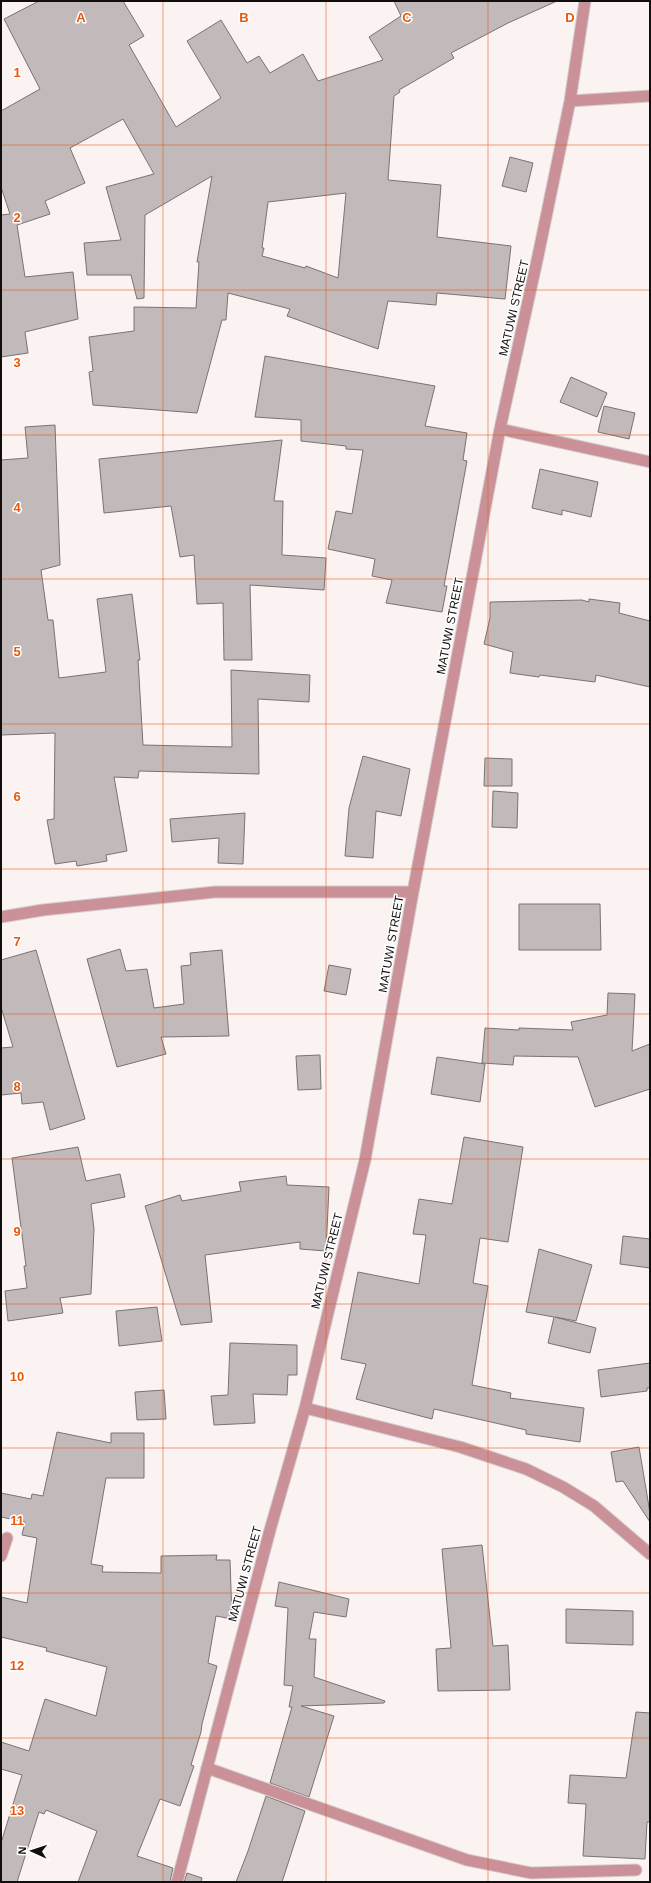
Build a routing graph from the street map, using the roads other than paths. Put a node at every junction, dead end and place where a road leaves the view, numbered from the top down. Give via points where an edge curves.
1 (585, 1) edge
2 (650, 96) edge
3 (570, 101) junction
4 (500, 429) junction
5 (650, 462) edge
6 (413, 892) junction
7 (1, 917) edge
8 (304, 1408) junction
9 (6, 1538) dead end
10 (650, 1554) edge
11 (1, 1556) edge
12 (207, 1768) junction
13 (636, 1870) dead end
14 (177, 1882) edge

1 - 3 street, MATUWI STREET
2 - 3 street
3 - 4 street, MATUWI STREET
4 - 5 street
4 - 6 street, MATUWI STREET
6 - 7 street via 215,892
6 - 8 street, MATUWI STREET via 365,1160
8 - 10 street via 460,1447 526,1469 594,1506
8 - 12 street, MATUWI STREET
9 - 11 street
12 - 13 street via 467,1860 531,1873
12 - 14 street, MATUWI STREET

